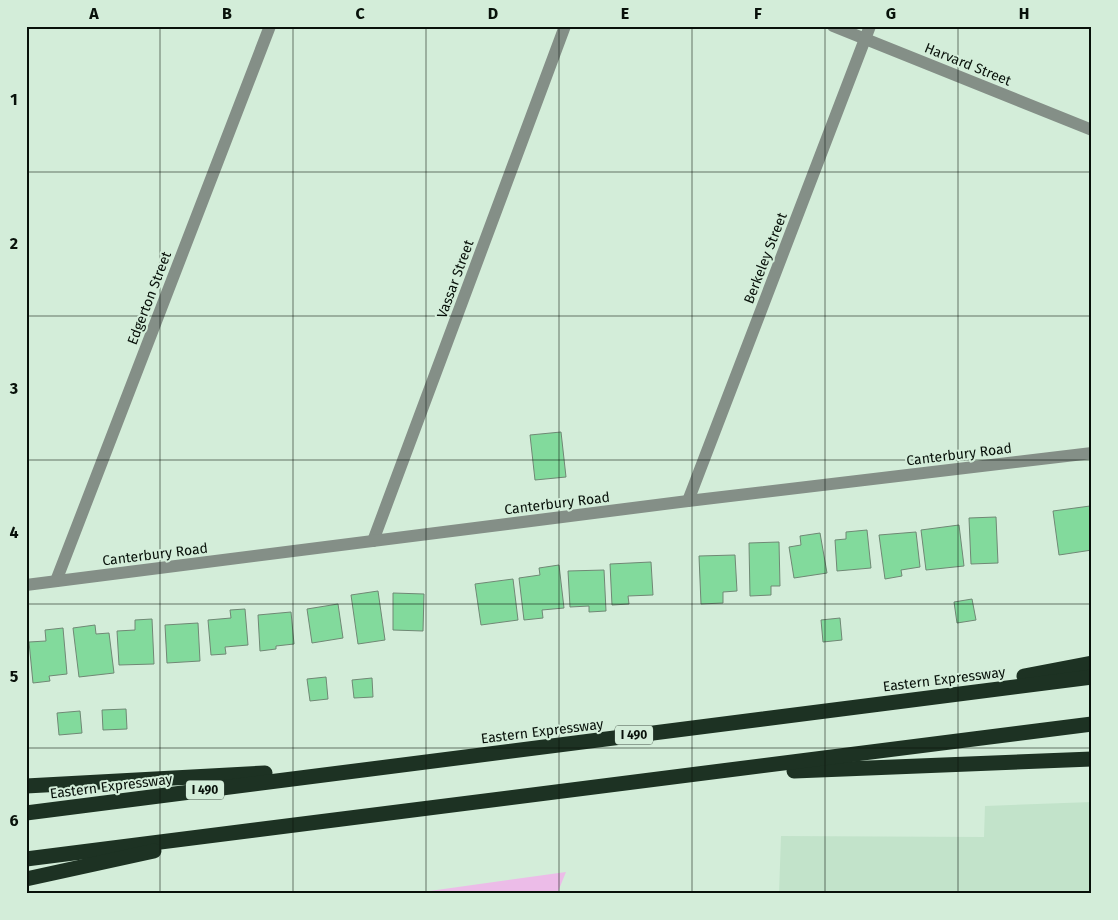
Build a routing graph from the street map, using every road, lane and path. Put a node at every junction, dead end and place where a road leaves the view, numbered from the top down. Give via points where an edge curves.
1 (270, 26) edge
2 (565, 26) edge
3 (833, 26) edge
4 (870, 26) edge
5 (866, 39) junction
6 (1092, 130) edge
7 (1092, 453) edge
8 (688, 501) junction
9 (374, 541) junction
10 (56, 582) junction
11 (26, 585) edge
12 (1092, 663) edge
13 (1092, 677) edge
14 (884, 703) junction
15 (1092, 724) edge
16 (1092, 759) edge
17 (384, 767) junction
18 (695, 774) junction
19 (26, 786) edge
20 (26, 813) edge
21 (268, 827) junction
22 (26, 859) edge
23 (26, 879) edge

1 - 10 street, Edgerton Street
2 - 9 street, Vassar Street
3 - 5 street, Harvard Street
4 - 5 street, Berkeley Street
5 - 6 street, Harvard Street
5 - 8 street, Berkeley Street
7 - 8 street, Canterbury Road
8 - 9 street, Canterbury Road
9 - 10 street, Canterbury Road
10 - 11 street, Canterbury Road
12 - 14 highway
13 - 14 highway, Eastern Expressway / I 490
14 - 17 highway, Eastern Expressway / I 490
15 - 18 highway
16 - 18 highway
17 - 19 highway
17 - 20 highway, Eastern Expressway / I 490
18 - 21 highway
21 - 22 highway
21 - 23 highway

